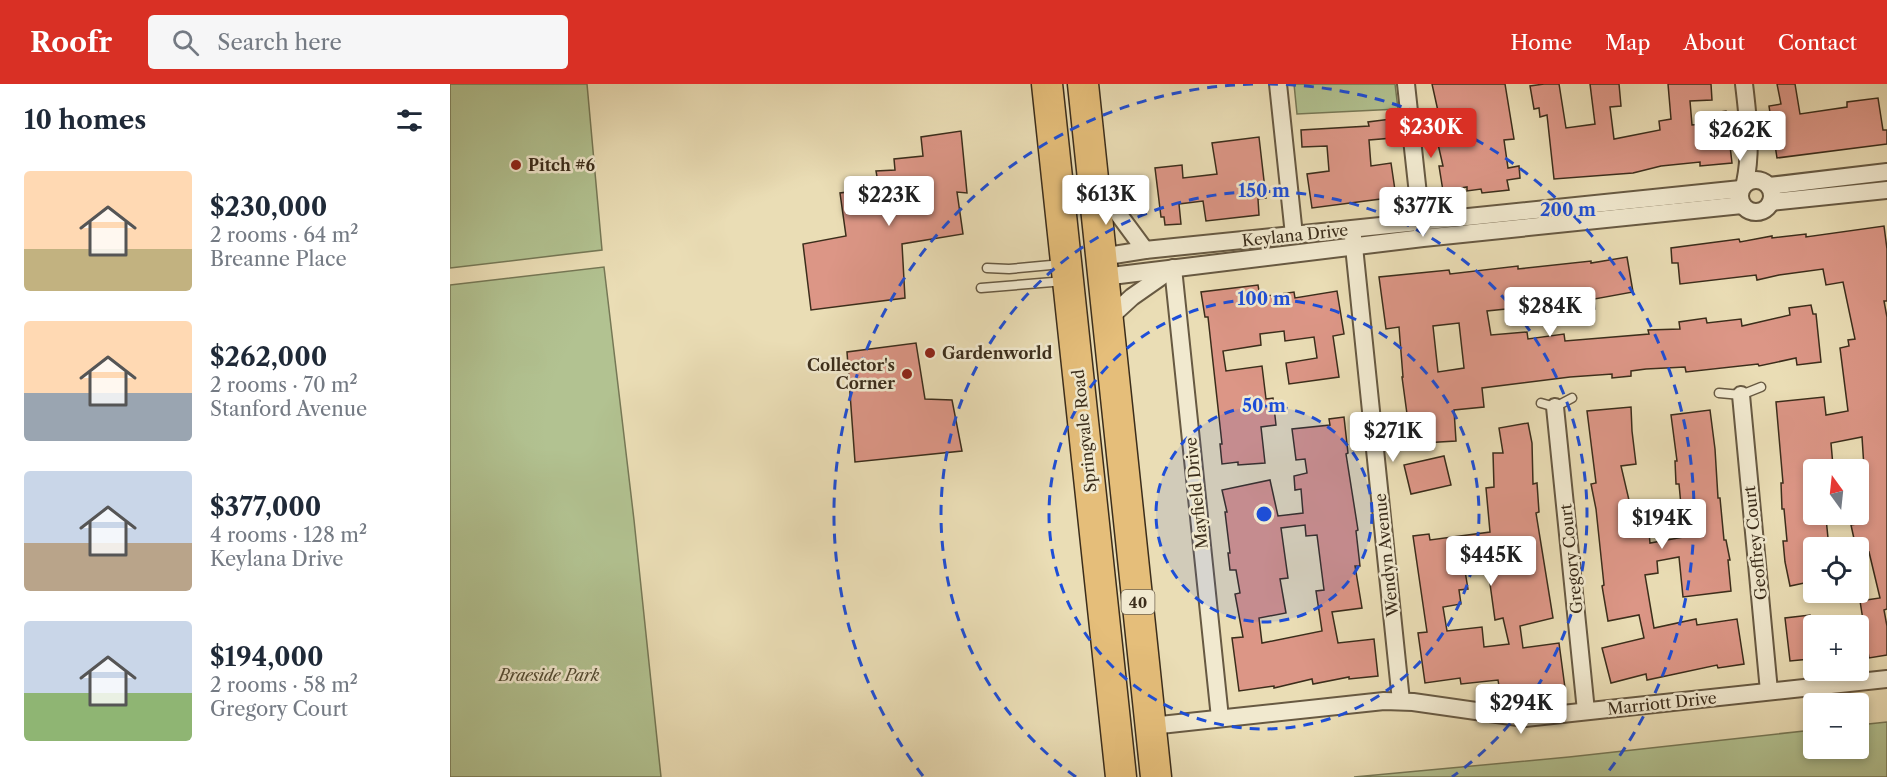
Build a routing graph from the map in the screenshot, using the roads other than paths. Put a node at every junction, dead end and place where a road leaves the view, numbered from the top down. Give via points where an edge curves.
1 (1047, 84) edge
2 (1083, 84) edge
3 (1278, 84) edge
4 (1406, 84) edge
5 (1744, 84) edge
6 (1749, 133) junction
7 (1887, 172) edge
8 (1093, 180) junction
9 (1768, 189) junction
10 (1887, 190) edge
11 (1743, 192) junction
12 (1422, 229) junction
13 (1352, 230) junction
14 (1294, 235) junction
15 (1354, 247) junction
16 (1145, 250) junction
17 (1102, 267) junction
18 (987, 268) dead end
19 (1173, 268) junction
20 (1067, 272) junction
21 (981, 288) dead end
22 (1108, 319) junction
23 (1761, 387) dead end
24 (1719, 393) dead end
25 (1741, 395) junction
26 (1572, 398) dead end
27 (1548, 405) joint
28 (1887, 679) edge
29 (1769, 692) junction
30 (1401, 701) junction
31 (1586, 711) junction
32 (1220, 718) junction
33 (1151, 726) junction
34 (1121, 777) edge
35 (1156, 777) edge

1 - 20 highway, Springvale Road / 40
2 - 8 highway, 40
3 - 14 street
4 - 12 street
5 - 6 street
6 - 9 street
6 - 11 street
7 - 9 street
8 - 16 street
8 - 17 highway, 40
9 - 10 street
9 - 11 street via 1754,179
9 - 11 street via 1765,210 1755,212 1745,208
11 - 12 street, Keylana Drive
12 - 13 street, Keylana Drive
12 - 15 street, Keylana Drive
13 - 14 street, Keylana Drive
13 - 15 street, Wendyn Avenue
14 - 16 street, Keylana Drive
15 - 19 street, Keylana Drive
15 - 30 street, Wendyn Avenue
16 - 17 street, Keylana Drive
17 - 19 street, Keylana Drive
17 - 20 highway, Keylana Drive
17 - 22 highway, 40
18 - 20 lane
19 - 22 street
19 - 32 street, Mayfield Drive
20 - 21 lane
20 - 34 highway, Springvale Road / 40
22 - 33 highway, 40
23 - 25 lane
24 - 25 lane
25 - 29 street, Geoffrey Court
26 - 27 lane
27 - 31 street, Gregory Court
28 - 29 street, Marriott Drive
29 - 31 street, Marriott Drive
30 - 31 street, Marriott Drive via 1515,717
30 - 32 street, Marriott Drive
32 - 33 street, Marriott Drive
33 - 35 highway, 40

